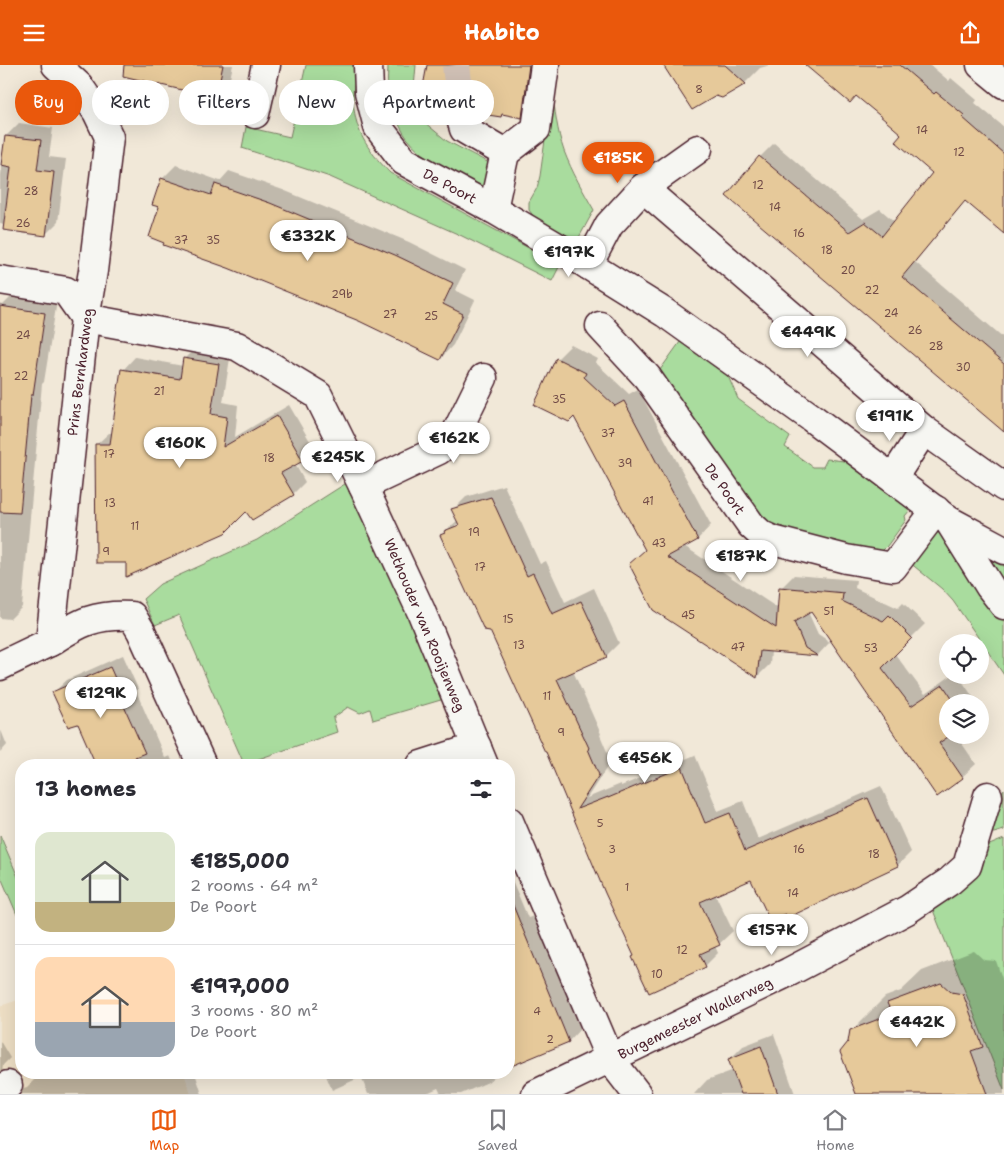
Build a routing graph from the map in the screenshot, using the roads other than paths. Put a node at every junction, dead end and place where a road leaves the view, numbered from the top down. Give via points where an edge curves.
1 (56, 65) edge
2 (266, 65) edge
3 (368, 65) edge
4 (545, 65) edge
5 (981, 65) edge
6 (263, 80) edge
7 (1004, 85) edge
8 (463, 125) edge
9 (698, 149) dead end
10 (505, 153) junction
11 (643, 188) junction
12 (493, 209) junction
13 (588, 265) junction
14 (0, 280) edge
15 (85, 318) junction
16 (600, 326) dead end
17 (483, 378) dead end
18 (924, 430) junction
19 (893, 478) junction
20 (364, 486) junction
21 (1004, 487) edge
22 (942, 515) junction
23 (1004, 550) edge
24 (1004, 605) edge
25 (50, 642) junction
26 (0, 665) edge
27 (480, 756) edge
28 (199, 759) edge
29 (460, 759) edge
30 (988, 796) dead end
31 (515, 835) edge
32 (610, 1059) junction
33 (536, 1094) edge
34 (637, 1094) edge

1 - 15 street, Prins Bernhardweg via 80,86 109,137
2 - 6 street
3 - 12 street, De Poort via 369,92 378,127 404,161
4 - 10 street via 536,129
5 - 7 street
8 - 10 street via 464,129
9 - 11 street
10 - 12 street
11 - 13 street via 610,225
11 - 18 street
12 - 13 street, De Poort
13 - 19 street, De Poort via 665,313
14 - 15 street via 66,291
15 - 20 street, Wethouder van Rooijenweg via 237,346 318,395
15 - 25 street, Prins Bernhardweg
16 - 22 street, De Poort via 647,377 751,525 762,535 846,559 893,567
17 - 20 street via 455,435 439,450
18 - 19 street
18 - 21 street
19 - 22 street, De Poort
20 - 27 street, Wethouder van Rooijenweg via 421,611
22 - 23 street, De Poort
22 - 24 street, De Poort
25 - 26 street
25 - 28 street via 86,621 114,615 132,616
27 - 29 street
30 - 32 street, Burgemeester Wallerweg via 967,866 950,881 907,910 789,972
31 - 32 street
32 - 33 street, Burgemeester Wallerweg
32 - 34 street

